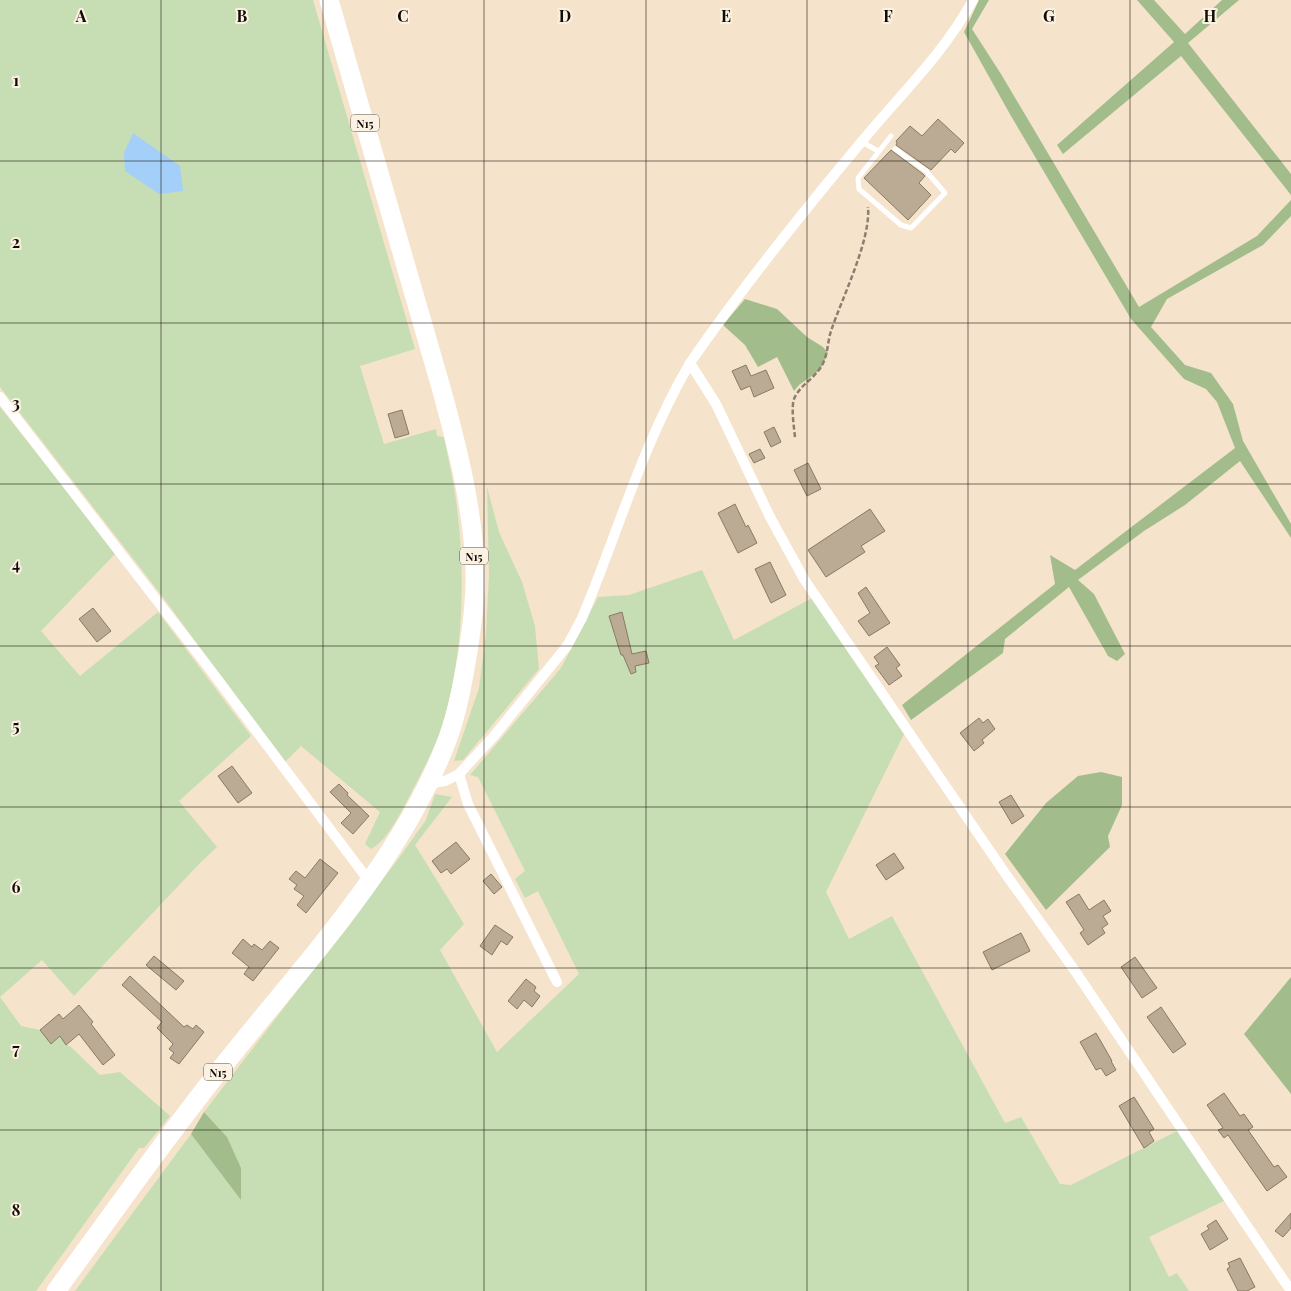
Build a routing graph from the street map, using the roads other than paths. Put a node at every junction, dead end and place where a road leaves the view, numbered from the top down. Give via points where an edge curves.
1 (330, 0) edge
2 (973, 0) edge
3 (891, 136) dead end
4 (861, 142) junction
5 (895, 149) dead end
6 (878, 151) junction
7 (690, 363) junction
8 (0, 397) edge
9 (459, 774) junction
10 (428, 784) junction
11 (369, 881) junction
12 (557, 982) dead end
13 (56, 1291) edge
14 (1291, 1291) edge

1 - 10 highway, N15 via 457,444 468,497 475,570 472,628 463,684 449,736
2 - 4 street via 946,43
3 - 6 lane
4 - 6 lane
4 - 7 street via 761,265
5 - 6 lane via 926,171 945,193 912,228 901,225 859,189 858,178
7 - 9 street via 649,443 600,574 567,646
7 - 14 street via 716,404 770,518 804,578
8 - 11 street
9 - 10 street
9 - 12 street via 468,804
10 - 11 highway, N15
11 - 13 highway, N15 via 220,1070

